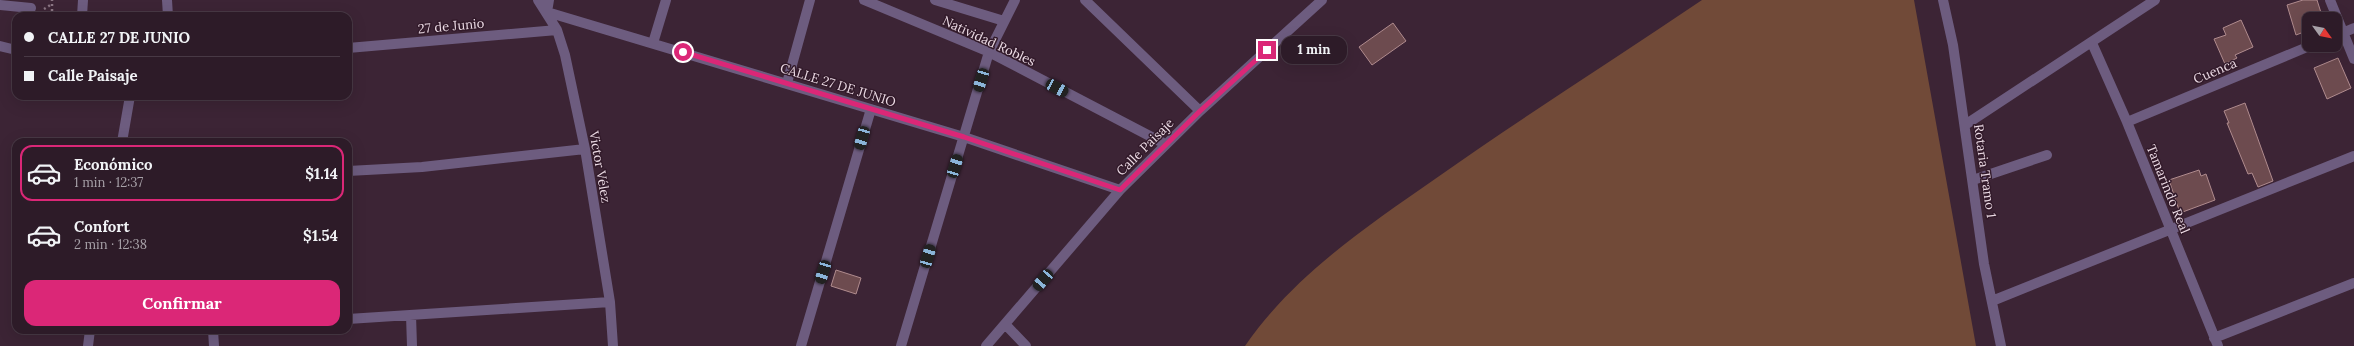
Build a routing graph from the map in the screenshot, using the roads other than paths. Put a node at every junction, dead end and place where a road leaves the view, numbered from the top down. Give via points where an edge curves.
1 (83, 0) edge
2 (167, 0) edge
3 (538, 0) edge
4 (549, 0) edge
5 (666, 0) edge
6 (810, 0) edge
7 (864, 0) edge
8 (935, 0) edge
9 (1015, 0) edge
10 (1085, 0) edge
11 (1322, 0) edge
12 (1943, 0) edge
13 (2155, 0) edge
14 (2330, 0) edge
15 (0, 5) edge
16 (31, 8) dead end
17 (82, 12) edge
18 (168, 12) edge
19 (547, 12) junction
20 (2333, 12) edge
21 (1004, 20) junction
22 (2354, 28) edge
23 (557, 30) junction
24 (2342, 33) edge
25 (2342, 39) edge
26 (2092, 43) junction
27 (653, 44) junction
28 (0, 46) edge
29 (352, 48) edge
30 (12, 49) edge
31 (2302, 49) edge
32 (989, 52) junction
33 (2354, 59) edge
34 (787, 84) junction
35 (129, 100) edge
36 (870, 108) junction
37 (1200, 111) junction
38 (2127, 122) junction
39 (1965, 125) junction
40 (964, 137) junction
41 (123, 138) edge
42 (1165, 144) junction
43 (585, 149) junction
44 (2047, 155) dead end
45 (2354, 156) edge
46 (352, 171) edge
47 (1972, 180) junction
48 (1120, 190) junction
49 (2170, 228) junction
50 (2354, 283) edge
51 (1992, 301) junction
52 (610, 302) junction
53 (411, 315) junction
54 (352, 318) edge
55 (1005, 324) junction
56 (90, 334) edge
57 (213, 334) edge
58 (2216, 342) edge
59 (88, 346) edge
60 (214, 346) edge
61 (412, 346) edge
62 (612, 346) edge
63 (801, 346) edge
64 (901, 346) edge
65 (986, 346) edge
66 (1026, 346) edge
67 (2001, 346) edge

1 - 17 street
2 - 18 street
3 - 19 street, Victor Vélez
4 - 19 street
5 - 27 street
6 - 34 street
7 - 32 street, Natividad Robles
8 - 21 street
9 - 21 street
10 - 37 street
11 - 37 street, Calle Paisaje
12 - 39 street, Rotaria Tramo 1 via 1953,45
13 - 26 street
14 - 20 street
15 - 16 street
19 - 23 street, Victor Vélez
19 - 27 street, CALLE 27 DE JUNIO
21 - 32 street
22 - 24 street
23 - 29 street, 27 de Junio
23 - 43 street, Victor Vélez via 565,54
25 - 33 street
26 - 38 street, Tamarindo Real
26 - 39 street
27 - 34 street, CALLE 27 DE JUNIO
28 - 30 street
31 - 38 street, Cuenca
32 - 40 street
32 - 42 street, Natividad Robles
34 - 36 street, CALLE 27 DE JUNIO
35 - 41 street
36 - 40 street, CALLE 27 DE JUNIO
36 - 63 street
37 - 42 street, Calle Paisaje
38 - 49 street, Tamarindo Real
39 - 47 street, Rotaria Tramo 1
40 - 48 street, CALLE 27 DE JUNIO
40 - 64 street
42 - 48 street, Calle Paisaje
43 - 46 street via 422,167
43 - 52 street, Victor Vélez
44 - 47 street
45 - 49 street
47 - 51 street, Rotaria Tramo 1
48 - 55 street, Calle Paisaje
49 - 51 street
49 - 58 street, Tamarindo Real
50 - 58 street
51 - 67 street, Rotaria Tramo 1
52 - 53 street
52 - 62 street, Victor Vélez
53 - 54 street
53 - 61 street
55 - 65 street, Calle Paisaje
55 - 66 street
56 - 59 street
57 - 60 street

